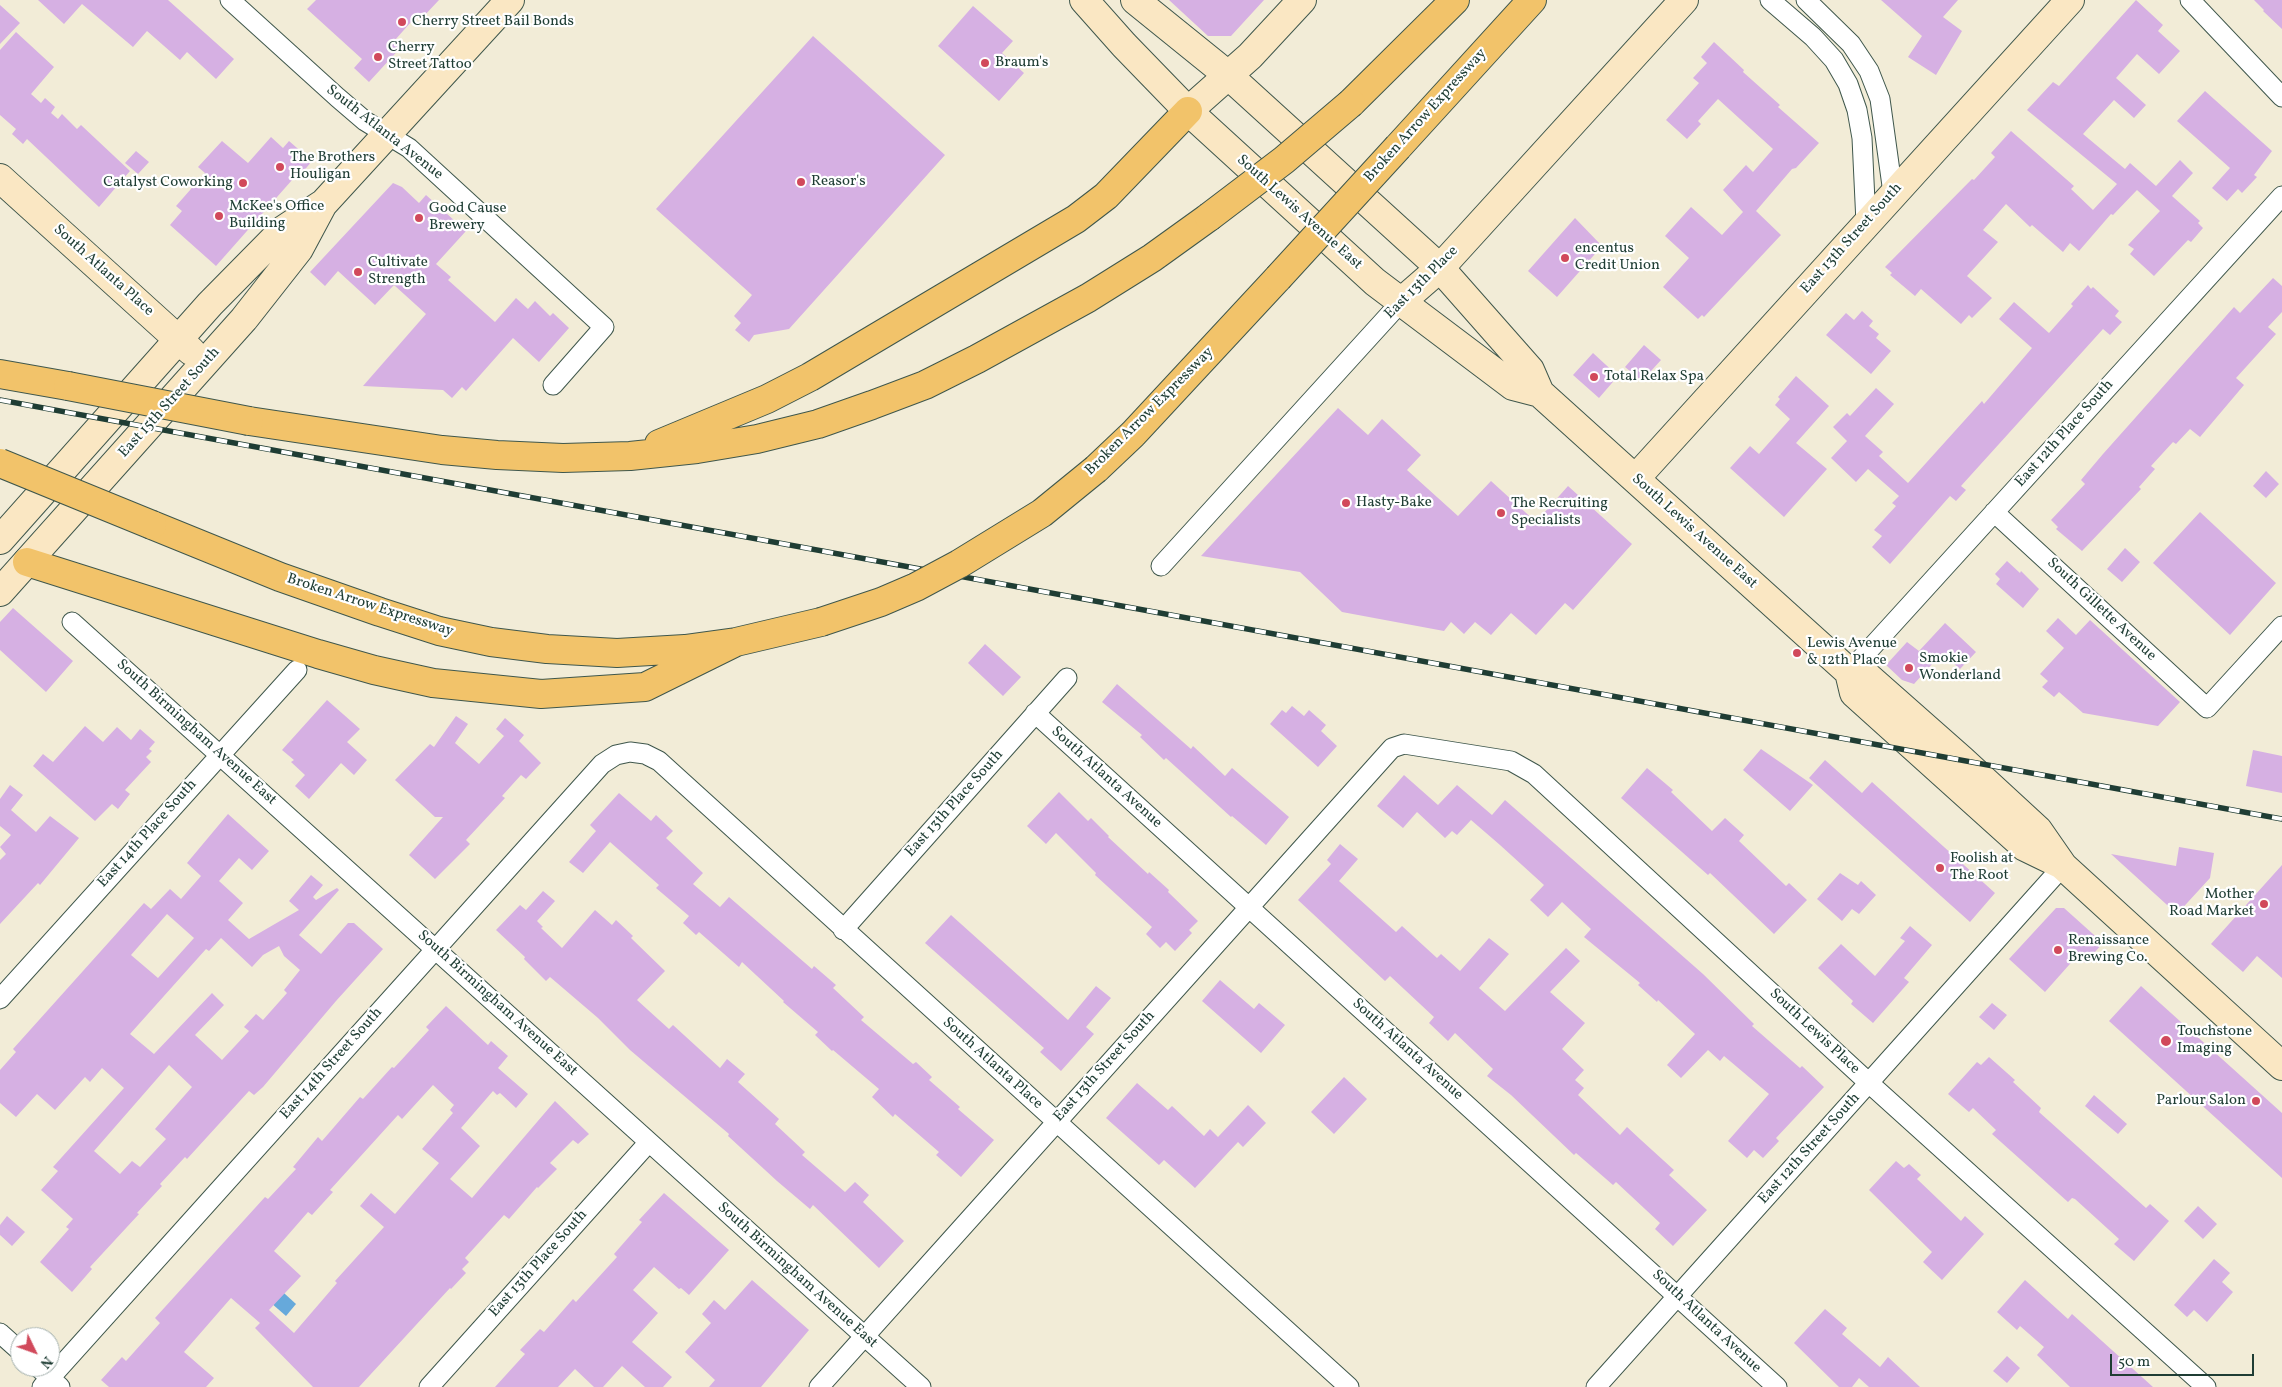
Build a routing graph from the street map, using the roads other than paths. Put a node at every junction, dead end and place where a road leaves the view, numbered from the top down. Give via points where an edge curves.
1 (230, 0) edge
2 (510, 0) edge
3 (1084, 0) edge
4 (1135, 0) edge
5 (1302, 0) edge
6 (1455, 0) edge
7 (1532, 0) edge
8 (1684, 0) edge
9 (1770, 0) edge
10 (1806, 0) edge
11 (2070, 0) edge
12 (2190, 0) edge
13 (1229, 76) junction
14 (2282, 97) edge
15 (1188, 111) junction
16 (388, 135) junction
17 (0, 178) edge
18 (1893, 193) junction
19 (2282, 196) edge
20 (324, 203) junction
21 (1866, 223) junction
22 (1440, 268) junction
23 (1401, 302) junction
24 (177, 339) junction
25 (206, 363) junction
26 (0, 374) edge
27 (553, 385) dead end
28 (1540, 393) junction
29 (630, 456) junction
30 (0, 463) edge
31 (1635, 479) junction
32 (1994, 512) junction
33 (0, 540) edge
34 (27, 562) junction
35 (1161, 566) dead end
36 (0, 592) edge
37 (72, 622) dead end
38 (2282, 626) edge
39 (736, 642) junction
40 (296, 670) dead end
41 (1849, 672) junction
42 (1067, 678) dead end
43 (1036, 713) junction
44 (1392, 748) joint
45 (630, 752) joint
46 (220, 754) junction
47 (2063, 866) junction
48 (1250, 908) junction
49 (843, 930) junction
50 (435, 949) junction
51 (0, 999) edge
52 (2282, 1066) edge
53 (1869, 1083) junction
54 (1056, 1122) junction
55 (649, 1142) junction
56 (1679, 1296) junction
57 (0, 1333) edge
58 (864, 1337) junction
59 (10, 1342) edge
60 (48, 1380) edge
61 (428, 1387) edge
62 (819, 1387) edge
63 (921, 1387) edge
64 (1349, 1387) edge
65 (1596, 1387) edge
66 (1777, 1387) edge
67 (2206, 1387) edge

1 - 16 street, South Atlanta Avenue via 365,121
2 - 16 street, East 15th Street South
3 - 15 street, South Lewis Avenue East
4 - 13 street, South Lewis Avenue East
5 - 13 street
6 - 29 highway, bridge via 1351,103 1284,160 1152,258 1088,298 925,385 818,424 757,439
7 - 39 highway, Broken Arrow Expressway, bridge via 1133,434 1042,514 959,564 881,602 821,622
8 - 22 street, East 13th Place
9 - 21 street via 1813,37 1834,60 1848,84 1862,138
10 - 18 street via 1851,44 1869,71 1880,98
11 - 18 street, East 13th Street South
12 - 14 street
13 - 15 street
13 - 22 street, South Lewis Avenue East
15 - 23 street, South Lewis Avenue East
15 - 29 highway via 1106,196 1076,219 767,399
16 - 20 street, East 15th Street South
16 - 27 street, South Atlanta Avenue via 426,163 604,327
17 - 24 street, South Atlanta Place
18 - 21 street, East 13th Street South
19 - 32 street, East 12th Place South
20 - 24 street, East 15th Street South via 284,230
20 - 25 street, East 15th Street South via 299,249
21 - 31 street, East 13th Street South
22 - 23 street, East 13th Place
22 - 28 street, South Lewis Avenue East via 1530,370
23 - 28 street, South Lewis Avenue East via 1513,386
23 - 35 street, East 13th Place
24 - 25 street, South Atlanta Place
24 - 33 street, East 15th Street South
25 - 34 street, East 15th Street South
26 - 29 highway, bridge via 373,441 497,455
28 - 31 street, South Lewis Avenue East
30 - 39 highway, Broken Arrow Expressway, bridge via 280,577 439,630 491,642 617,653
31 - 41 street, South Lewis Avenue East
32 - 38 street, South Gillette Avenue via 2207,708
32 - 41 street, East 12th Place South
34 - 36 street, East 15th Street South
34 - 39 highway via 318,654 433,683 541,694 645,687
37 - 46 street, South Birmingham Avenue East
40 - 46 street, East 14th Place South
41 - 47 street, South Lewis Avenue East via 1854,692 1890,726 2025,847
42 - 43 street, East 13th Place South
43 - 48 street, South Atlanta Avenue
43 - 49 street, East 13th Place South
44 - 48 street, East 13th Street South
44 - 53 street, South Lewis Place via 1404,744 1511,761 1534,774
45 - 49 street, South Atlanta Place via 645,754 659,761
45 - 50 street, East 14th Street South via 616,755 602,764
46 - 50 street, South Birmingham Avenue East
46 - 51 street, East 14th Place South
47 - 52 street, South Lewis Avenue East
47 - 53 street, East 12th Street South
48 - 54 street, East 13th Street South
48 - 56 street, South Atlanta Avenue
49 - 54 street, South Atlanta Place
50 - 55 street, South Birmingham Avenue East
50 - 60 street, East 14th Street South
53 - 56 street, East 12th Street South
53 - 67 street, South Lewis Place
54 - 58 street, East 13th Street South
54 - 64 street, South Atlanta Place
55 - 58 street, South Birmingham Avenue East
55 - 61 street, East 13th Place South
56 - 65 street, East 12th Street South
56 - 66 street, South Atlanta Avenue
57 - 59 street
58 - 62 street, East 13th Street South
58 - 63 street, South Birmingham Avenue East

